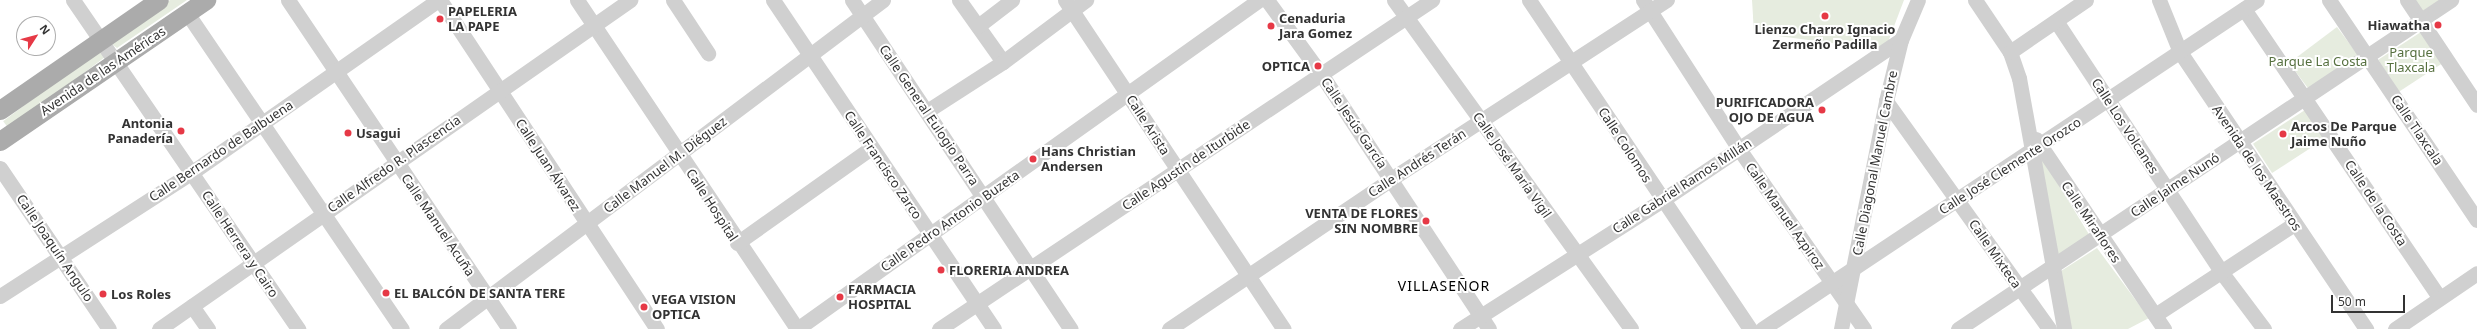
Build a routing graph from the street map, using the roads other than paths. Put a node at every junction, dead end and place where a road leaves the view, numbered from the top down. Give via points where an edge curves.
1 (72, 0) edge
2 (159, 0) edge
3 (206, 0) edge
4 (288, 0) edge
5 (439, 0) edge
6 (577, 0) edge
7 (630, 0) edge
8 (672, 0) edge
9 (773, 0) edge
10 (852, 0) edge
11 (883, 0) edge
12 (959, 0) edge
13 (1012, 0) edge
14 (1086, 0) edge
15 (1259, 0) edge
16 (1267, 0) edge
17 (1394, 0) edge
18 (1432, 0) edge
19 (1529, 0) edge
20 (1667, 0) edge
21 (1918, 0) edge
22 (1975, 0) edge
23 (2086, 0) edge
24 (2159, 0) edge
25 (2257, 0) edge
26 (2329, 0) edge
27 (2406, 0) edge
28 (2451, 0) edge
29 (1069, 5) edge
30 (1647, 5) edge
31 (2244, 9) junction
32 (187, 13) junction
33 (862, 15) junction
34 (1406, 17) junction
35 (2420, 20) junction
36 (2056, 21) junction
37 (594, 25) junction
38 (978, 26) junction
39 (1901, 40) junction
40 (100, 41) junction
41 (2010, 52) junction
42 (2180, 52) junction
43 (708, 53) dead end
44 (810, 55) junction
45 (2367, 55) junction
46 (115, 62) junction
47 (1003, 62) junction
48 (1572, 63) junction
49 (337, 73) junction
50 (1321, 74) junction
51 (499, 91) junction
52 (1128, 95) junction
53 (2305, 96) junction
54 (2109, 100) junction
55 (1886, 101) junction
56 (2477, 106) edge
57 (0, 110) edge
58 (927, 111) junction
59 (1481, 122) junction
60 (262, 123) junction
61 (0, 141) edge
62 (2239, 142) junction
63 (871, 148) junction
64 (1740, 149) junction
65 (2036, 149) junction
66 (679, 154) junction
67 (396, 163) junction
68 (0, 168) edge
69 (1177, 170) junction
70 (191, 173) junction
71 (1391, 178) junction
72 (2167, 190) junction
73 (983, 197) junction
74 (1957, 200) junction
75 (1661, 201) junction
76 (323, 213) junction
77 (2477, 220) edge
78 (587, 224) junction
79 (2294, 224) junction
80 (930, 235) junction
81 (2099, 236) junction
82 (737, 243) junction
83 (1576, 254) junction
84 (61, 258) junction
85 (253, 263) junction
86 (2054, 265) junction
87 (1032, 268) junction
88 (1854, 271) junction
89 (2222, 273) junction
90 (2477, 273) edge
91 (1248, 275) junction
92 (1834, 285) junction
93 (2019, 288) junction
94 (0, 296) edge
95 (488, 298) junction
96 (2440, 298) junction
97 (977, 304) junction
98 (1846, 304) junction
99 (192, 306) junction
100 (1480, 316) junction
101 (2155, 322) edge
102 (109, 329) edge
103 (159, 329) edge
104 (208, 329) edge
105 (298, 329) edge
106 (402, 329) edge
107 (446, 329) edge
108 (509, 329) edge
109 (657, 329) edge
110 (797, 329) edge
111 (939, 329) edge
112 (994, 329) edge
113 (1071, 329) edge
114 (1169, 329) edge
115 (1284, 329) edge
116 (1460, 329) edge
117 (1489, 329) edge
118 (1631, 329) edge
119 (1750, 329) edge
120 (1762, 329) edge
121 (1841, 329) edge
122 (1864, 329) edge
123 (1958, 329) edge
124 (2049, 329) edge
125 (2064, 329) edge
126 (2164, 329) edge
127 (2264, 329) edge
128 (2366, 329) edge
129 (2395, 329) edge

1 - 40 street, Calle Herrera y Cairo
2 - 40 main road, Avenida de las Américas
3 - 32 main road, Avenida de las Américas
4 - 49 street, Calle Manuel Acuña
5 - 49 street, Calle Bernardo de Balbuena
5 - 51 street, Calle Juan Álvarez
6 - 37 street, Calle Hospital
7 - 37 street, Calle Alfredo R. Plascencia
8 - 43 street
9 - 44 street, Calle Francisco Zarco
10 - 33 street, Calle General Eulogio Parra
11 - 33 street, Calle Manuel M. Diéguez
12 - 38 street
13 - 38 street
14 - 29 street
15 - 52 street, Calle Pedro Antonio Buzeta
16 - 50 street, Calle Jesús García
17 - 34 street, Calle José María Vigil
18 - 34 street, Calle Agustín de Iturbide
19 - 48 street, Calle Colomos
20 - 30 street, Calle Andrés Terán
21 - 39 street, Calle Diagonal Manuel Cambre
22 - 41 street
23 - 36 street
24 - 42 street, Avenida de los Maestros
25 - 31 street, Calle José Clemente Orozco
26 - 45 street, Calle Tlaxcala
27 - 35 street
28 - 35 street, Calle Jaime Nunó
29 - 47 street
29 - 52 street, Calle Arista
30 - 48 street, Calle Andrés Terán
30 - 64 street, Calle Manuel Azpiroz
31 - 42 street, Calle José Clemente Orozco
31 - 53 street, Calle de la Costa
32 - 46 main road, Avenida de las Américas
32 - 60 street
33 - 44 street, Calle Manuel M. Diéguez
33 - 58 street, Calle General Eulogio Parra
34 - 50 street, Calle Agustín de Iturbide
34 - 59 street, Calle José María Vigil
35 - 45 street, Calle Jaime Nunó
35 - 56 street
36 - 41 street
36 - 54 street, Calle Los Volcanes
37 - 51 street, Calle Alfredo R. Plascencia
37 - 66 street, Calle Hospital
38 - 47 street
39 - 55 street, Calle Diagonal Manuel Cambre
39 - 64 street, Calle Gabriel Ramos Millán
40 - 46 street, Calle Herrera y Cairo
40 - 57 main road, Avenida de las Américas
41 - 65 street
42 - 54 street, Calle José Clemente Orozco
42 - 62 street, Avenida de los Maestros
44 - 63 street, Calle Francisco Zarco
44 - 66 street, Calle Manuel M. Diéguez
45 - 53 street, Calle Jaime Nunó
45 - 77 street, Calle Tlaxcala
46 - 61 main road, Avenida de las Américas
46 - 70 street, Calle Herrera y Cairo
47 - 58 street
48 - 59 street, Calle Andrés Terán
48 - 75 street, Calle Colomos
49 - 60 street, Calle Bernardo de Balbuena
49 - 67 street, Calle Manuel Acuña
50 - 69 street, Calle Agustín de Iturbide
50 - 71 street, Calle Jesús García
51 - 67 street, Calle Alfredo R. Plascencia
51 - 78 street, Calle Juan Álvarez
52 - 69 street, Calle Arista
52 - 73 street, Calle Pedro Antonio Buzeta
53 - 62 street, Calle Jaime Nunó
53 - 96 street, Calle de la Costa
54 - 65 street, Calle José Clemente Orozco
54 - 72 street, Calle Los Volcanes
55 - 74 street, Calle Mixteca
55 - 88 street, Calle Diagonal Manuel Cambre
58 - 73 street, Calle General Eulogio Parra
59 - 71 street, Calle Andrés Terán
59 - 83 street, Calle José María Vigil
60 - 70 street, Calle Bernardo de Balbuena
60 - 76 street
62 - 72 street, Calle Jaime Nunó
62 - 79 street, Avenida de los Maestros
63 - 80 street, Calle Francisco Zarco
63 - 82 street
64 - 75 street, Calle Gabriel Ramos Millán
64 - 92 street, Calle Manuel Azpiroz
65 - 74 street, Calle José Clemente Orozco
65 - 81 street, Calle Miraflores
65 - 86 street
66 - 78 street, Calle Manuel M. Diéguez
66 - 82 street, Calle Hospital
67 - 76 street, Calle Alfredo R. Plascencia
67 - 95 street, Calle Manuel Acuña
68 - 84 street, Calle Joaquín Angulo
69 - 87 street, Calle Agustín de Iturbide
69 - 91 street, Calle Arista
70 - 84 street, Calle Bernardo de Balbuena
70 - 85 street, Calle Herrera y Cairo
71 - 91 street, Calle Andrés Terán
71 - 100 street, Calle Jesús García
72 - 81 street, Calle Jaime Nunó
72 - 89 street, Calle Los Volcanes
73 - 80 street, Calle Pedro Antonio Buzeta
73 - 87 street, Calle General Eulogio Parra
74 - 88 street, Calle José Clemente Orozco
74 - 93 street, Calle Mixteca
75 - 83 street, Calle Gabriel Ramos Millán
75 - 119 street, Calle Colomos
76 - 85 street, Calle Alfredo R. Plascencia
76 - 106 street
78 - 95 street, Calle Manuel M. Diéguez
78 - 109 street, Calle Juan Álvarez
79 - 89 street
79 - 128 street, Avenida de los Maestros
80 - 97 street, Calle Francisco Zarco
80 - 110 street, Calle Pedro Antonio Buzeta
81 - 86 street, Calle Jaime Nunó
81 - 101 street, Calle Miraflores
82 - 110 street, Calle Hospital
83 - 100 street, Calle Gabriel Ramos Millán
83 - 118 street, Calle José María Vigil
84 - 94 street, Calle Bernardo de Balbuena
84 - 102 street, Calle Joaquín Angulo
85 - 99 street, Calle Alfredo R. Plascencia
85 - 105 street, Calle Herrera y Cairo
86 - 93 street, Calle Jaime Nunó
86 - 125 street
87 - 97 street, Calle Agustín de Iturbide
87 - 113 street, Calle General Eulogio Parra
88 - 92 street, Calle José Clemente Orozco
88 - 98 street, Calle Diagonal Manuel Cambre
89 - 101 street
89 - 127 street, Calle Los Volcanes
90 - 96 street
91 - 114 street, Calle Andrés Terán
91 - 115 street, Calle Arista
92 - 98 street, Calle Manuel Azpiroz
92 - 120 street, Calle José Clemente Orozco
93 - 123 street, Calle Jaime Nunó
93 - 124 street, Calle Mixteca
95 - 107 street, Calle Manuel M. Diéguez
95 - 108 street, Calle Manuel Acuña
96 - 129 street
97 - 111 street, Calle Agustín de Iturbide
97 - 112 street, Calle Francisco Zarco
98 - 121 street, Calle Diagonal Manuel Cambre
98 - 122 street, Calle Manuel Azpiroz
99 - 103 street, Calle Alfredo R. Plascencia
99 - 104 street
100 - 116 street, Calle Gabriel Ramos Millán
100 - 117 street, Calle Jesús García
101 - 126 street, Calle Miraflores

